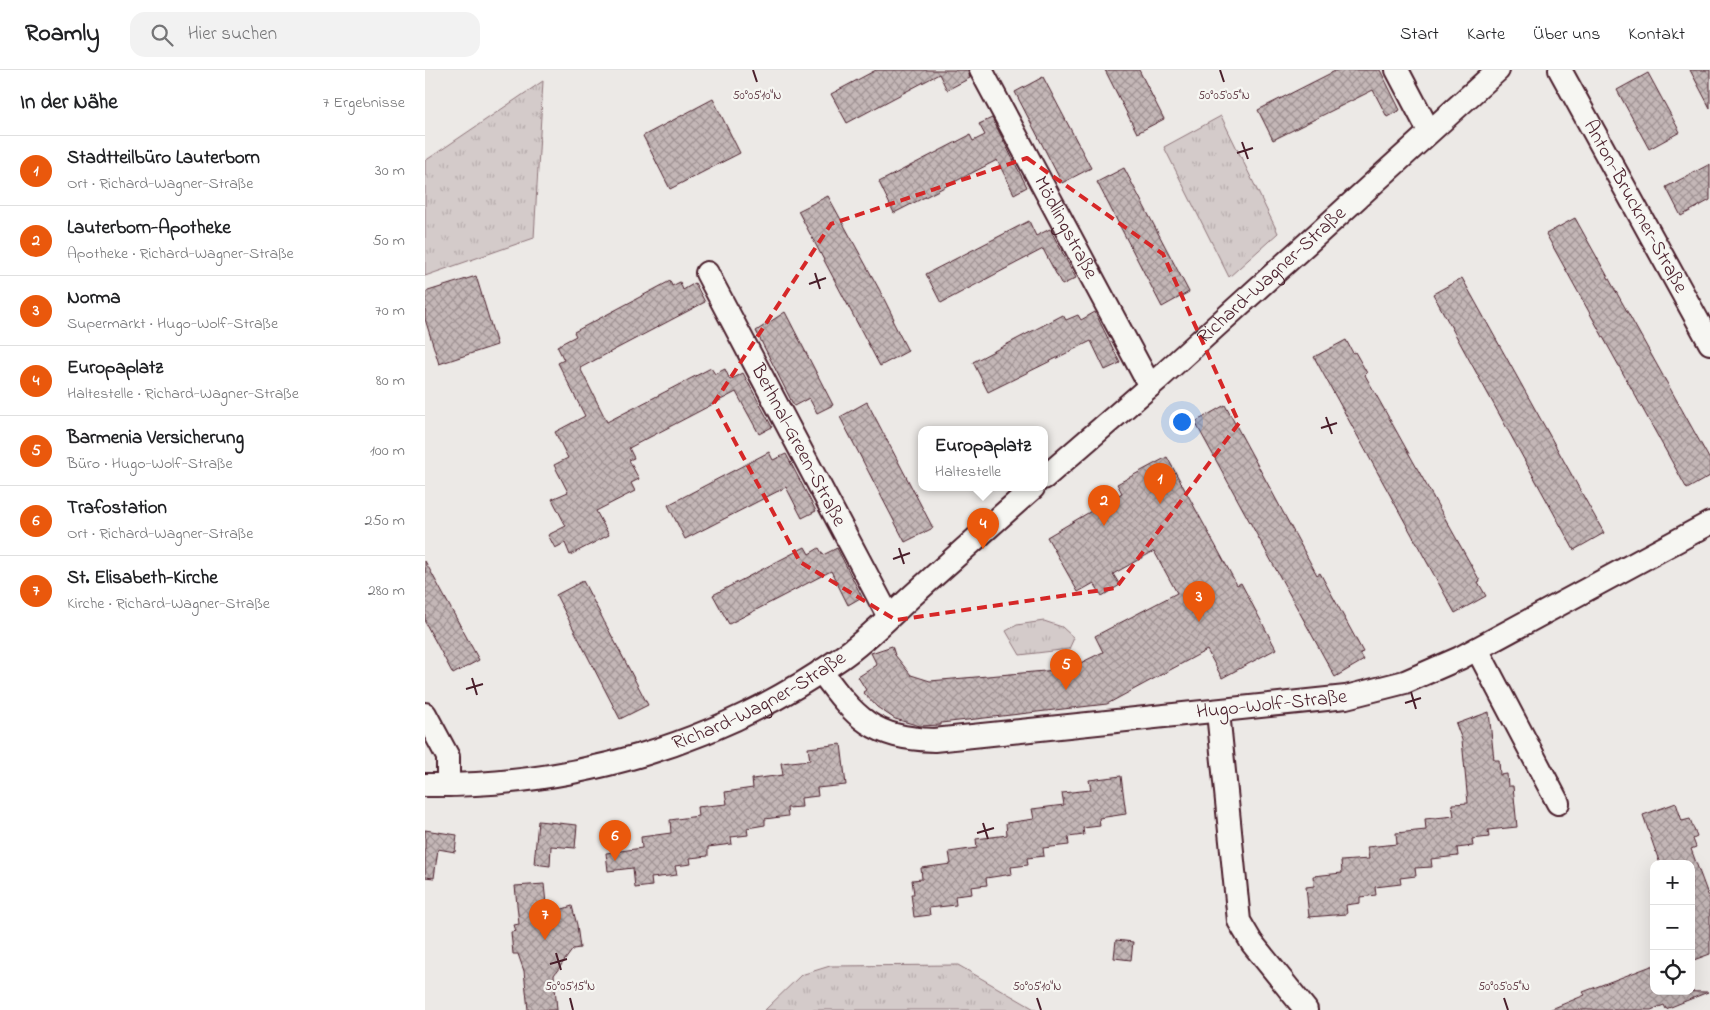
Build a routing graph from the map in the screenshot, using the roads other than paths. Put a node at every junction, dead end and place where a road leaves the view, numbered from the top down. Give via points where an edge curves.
1 (981, 70) edge
2 (1397, 70) edge
3 (1498, 70) edge
4 (1560, 70) edge
5 (1429, 131) junction
6 (707, 273) dead end
7 (1710, 343) edge
8 (1150, 386) junction
9 (1048, 475) edge
10 (1030, 491) edge
11 (1710, 523) edge
12 (889, 617) junction
13 (1477, 649) junction
14 (821, 671) junction
15 (1218, 712) junction
16 (425, 714) edge
17 (425, 785) edge
18 (448, 785) junction
19 (1558, 803) dead end
20 (1306, 1010) edge

1 - 8 street, Mödlingstraße
2 - 5 street
3 - 5 street, Richard-Wagner-Straße
4 - 7 street, Anton-Bruckner-Straße
5 - 8 street, Richard-Wagner-Straße
6 - 12 street, Bethnal-Green-Straße
8 - 9 street, Richard-Wagner-Straße
10 - 12 street, Richard-Wagner-Straße
11 - 13 street, Hugo-Wolf-Straße
12 - 14 street, Richard-Wagner-Straße via 854,648
13 - 15 street, Hugo-Wolf-Straße via 1420,676 1366,693
13 - 19 street
14 - 15 street, Hugo-Wolf-Straße via 861,719 884,732 912,739 935,740
14 - 18 street, Richard-Wagner-Straße via 712,731 641,756 532,780
15 - 20 street via 1239,921 1251,943
16 - 18 street via 448,758
17 - 18 street, Richard-Wagner-Straße

